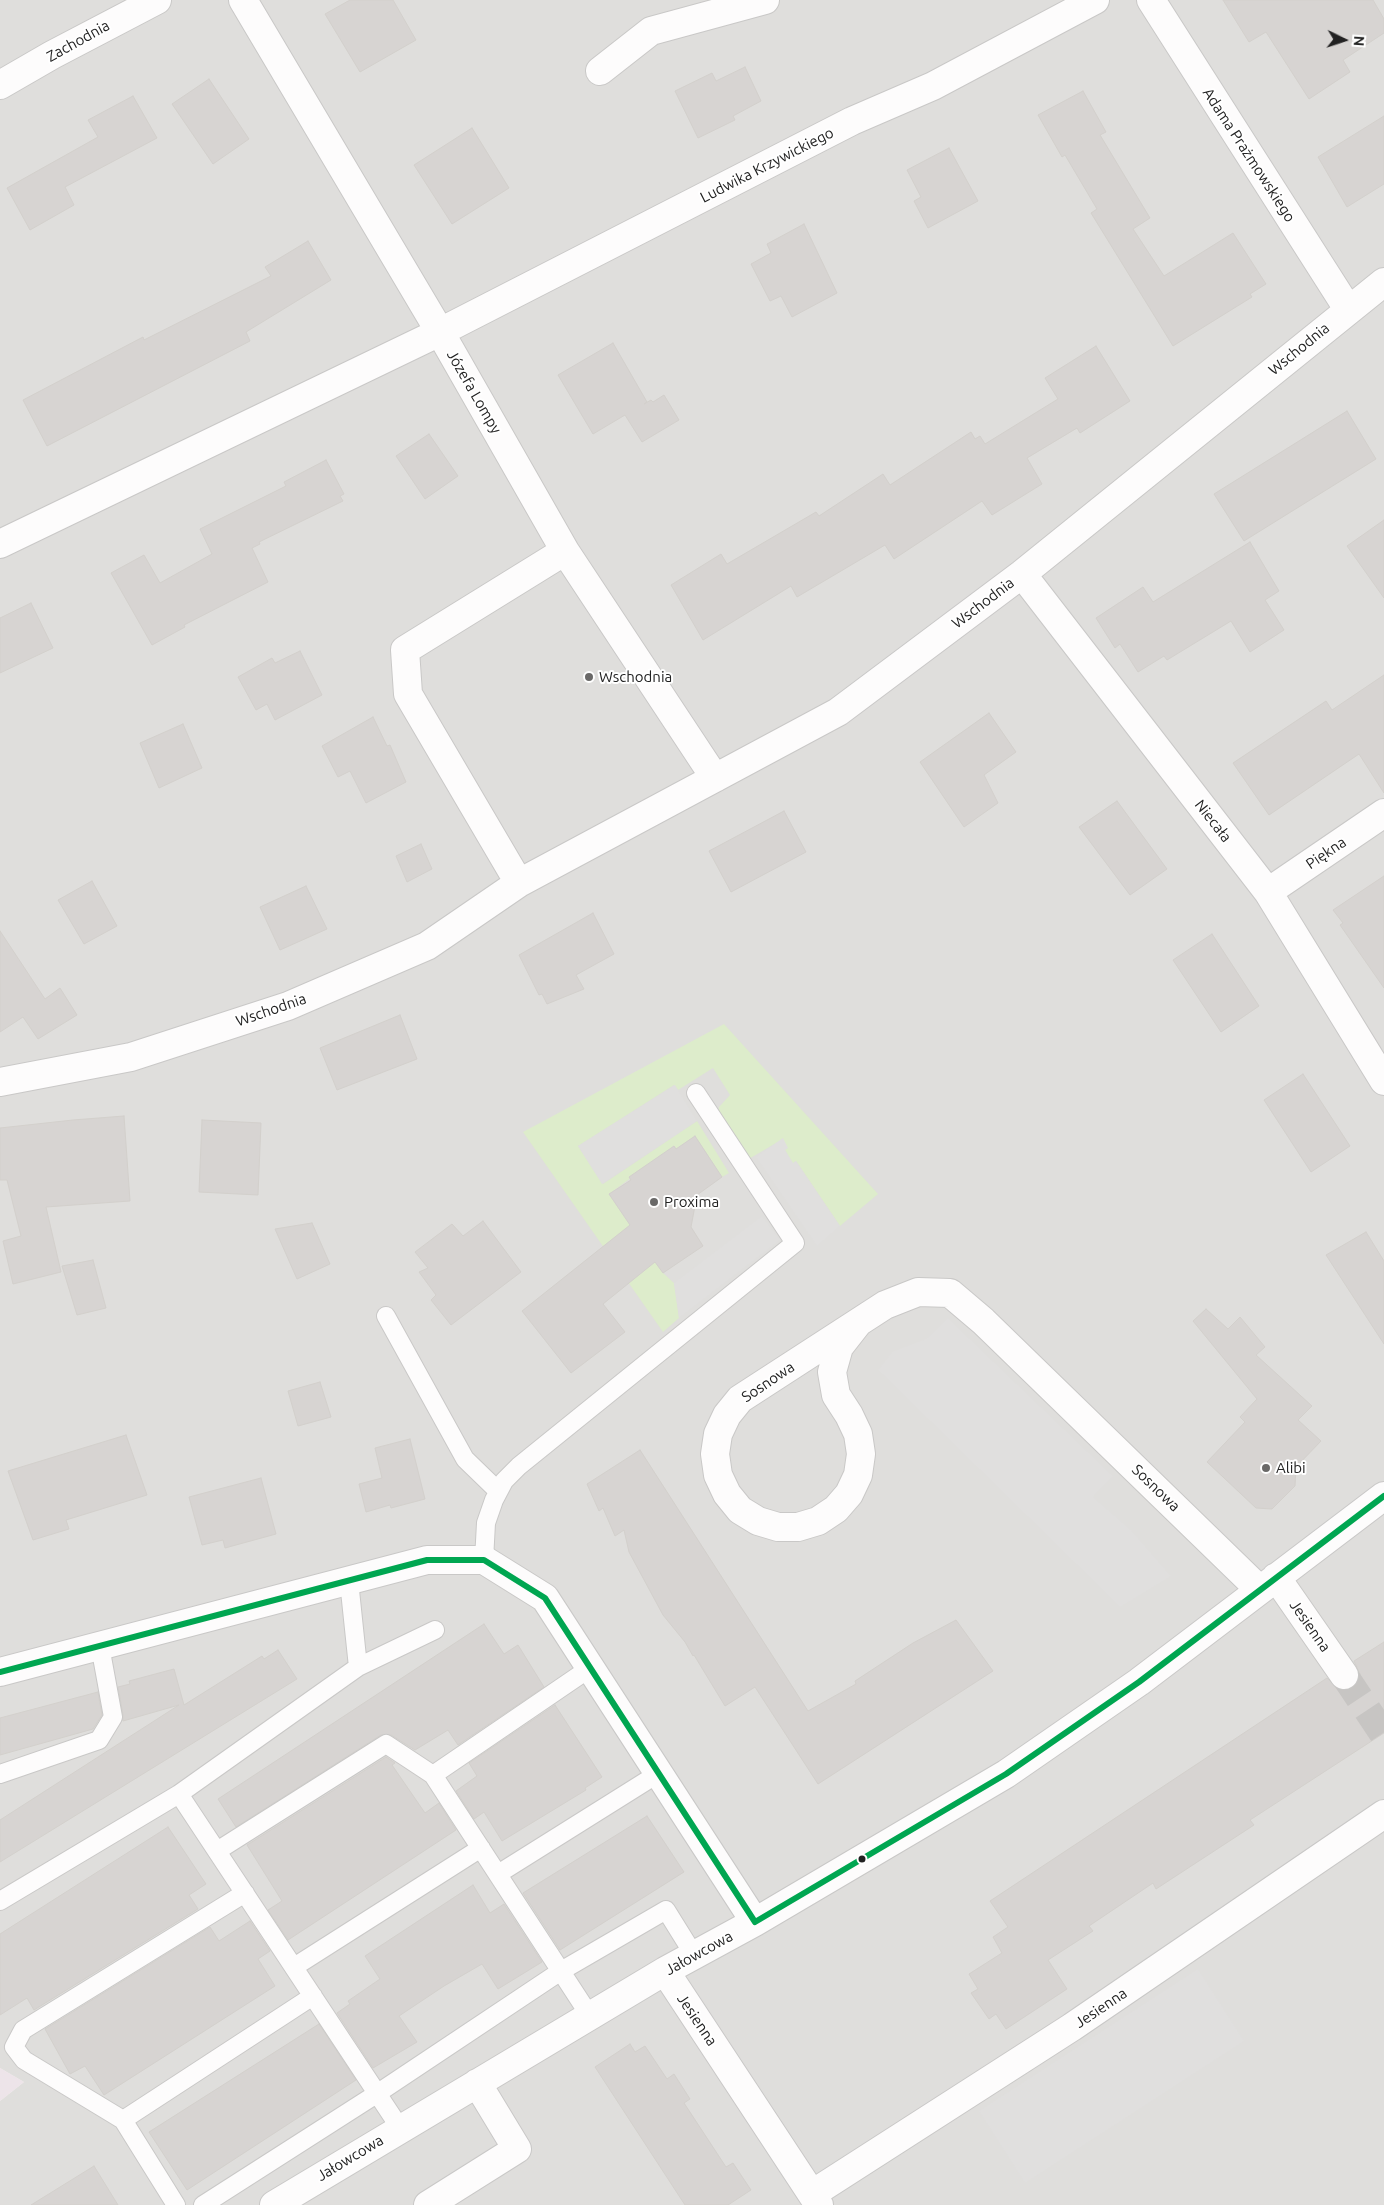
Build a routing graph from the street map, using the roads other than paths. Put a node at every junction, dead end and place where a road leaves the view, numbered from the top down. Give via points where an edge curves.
1 (157, 0) edge
2 (243, 0) edge
3 (765, 0) edge
4 (1096, 0) edge
5 (1151, 0) edge
6 (600, 72) dead end
7 (0, 84) edge
8 (1384, 282) edge
9 (1348, 309) junction
10 (440, 332) junction
11 (0, 544) edge
12 (565, 551) junction
13 (1022, 574) junction
14 (714, 778) junction
15 (1384, 813) edge
16 (519, 882) junction
17 (1268, 892) junction
18 (1384, 1081) edge
19 (0, 1082) edge
20 (696, 1093) dead end
21 (386, 1316) dead end
22 (857, 1324) junction
23 (498, 1491) junction
24 (1384, 1496) edge
25 (484, 1560) junction
26 (349, 1580) junction
27 (1268, 1584) junction
28 (435, 1630) dead end
29 (100, 1646) junction
30 (358, 1667) junction
31 (590, 1668) junction
32 (0, 1672) edge
33 (1344, 1675) tunnel mouth
34 (659, 1773) junction
35 (0, 1774) edge
36 (433, 1775) junction
37 (179, 1794) junction
38 (1384, 1814) edge
39 (481, 1848) junction
40 (217, 1851) junction
41 (498, 1874) junction
42 (245, 1893) junction
43 (0, 1901) edge
44 (755, 1922) junction
45 (694, 1956) junction
46 (294, 1967) junction
47 (561, 1971) junction
48 (665, 1971) junction
49 (313, 1996) junction
50 (590, 2016) junction
51 (7, 2045) edge
52 (477, 2083) junction
53 (378, 2093) junction
54 (123, 2120) junction
55 (400, 2128) junction
56 (816, 2199) edge
57 (176, 2205) edge
58 (203, 2205) edge
59 (274, 2205) edge
60 (428, 2205) edge

1 - 7 street, Zachodnia
2 - 10 street, Józefa Lompy
3 - 6 street via 651,31
4 - 10 street, Ludwika Krzywickiego via 933,86 852,122
5 - 9 street, Adama Prażmowskiego
8 - 9 street, Wschodnia
9 - 13 street, Wschodnia
10 - 11 street, Ludwika Krzywickiego
10 - 12 street, Józefa Lompy
12 - 14 street, Józefa Lompy
12 - 16 street via 405,650 408,694
13 - 14 street, Wschodnia via 838,712
13 - 17 street, Niecała
14 - 16 street, Wschodnia
15 - 17 street, Piękna
16 - 19 street, Wschodnia via 427,946 288,1006 130,1056
17 - 18 street, Niecała
20 - 23 lane via 795,1243 519,1466
21 - 23 lane via 465,1459
22 - 22 street, Sosnowa via 740,1399 727,1415 718,1434 715,1454 718,1475 727,1494 758,1521 778,1527 798,1526 824,1517 849,1494 858,1475 861,1454 858,1434 836,1395 832,1372 839,1347
22 - 27 street, Sosnowa via 884,1305 918,1292 950,1293
23 - 25 lane via 486,1523
24 - 27 street, Jałowcowa
25 - 26 street via 427,1560
25 - 31 street via 545,1598
26 - 29 street
26 - 30 lane
27 - 33 street, Jesienna
27 - 44 street, Jałowcowa via 1139,1682 1006,1774
28 - 30 lane
29 - 32 street
29 - 35 lane via 113,1717 99,1740
30 - 37 lane
31 - 34 street
31 - 36 lane
34 - 41 lane
34 - 44 street
36 - 39 lane
36 - 40 lane via 386,1744
37 - 40 lane
37 - 43 lane
38 - 56 street, Jesienna
39 - 41 lane
39 - 46 lane
40 - 42 lane
41 - 47 lane
42 - 46 lane
42 - 51 lane via 23,2030
44 - 45 street, Jałowcowa
45 - 47 lane via 666,1910
45 - 48 street, Jałowcowa
46 - 49 lane
47 - 50 lane
47 - 53 lane
48 - 50 street, Jałowcowa
48 - 56 street, Jesienna
49 - 53 lane
49 - 54 lane
50 - 52 street, Jałowcowa
51 - 54 lane via 24,2060
52 - 55 street, Jałowcowa
52 - 60 street via 517,2149
53 - 55 lane
53 - 58 lane
54 - 57 lane
55 - 59 street, Jałowcowa

